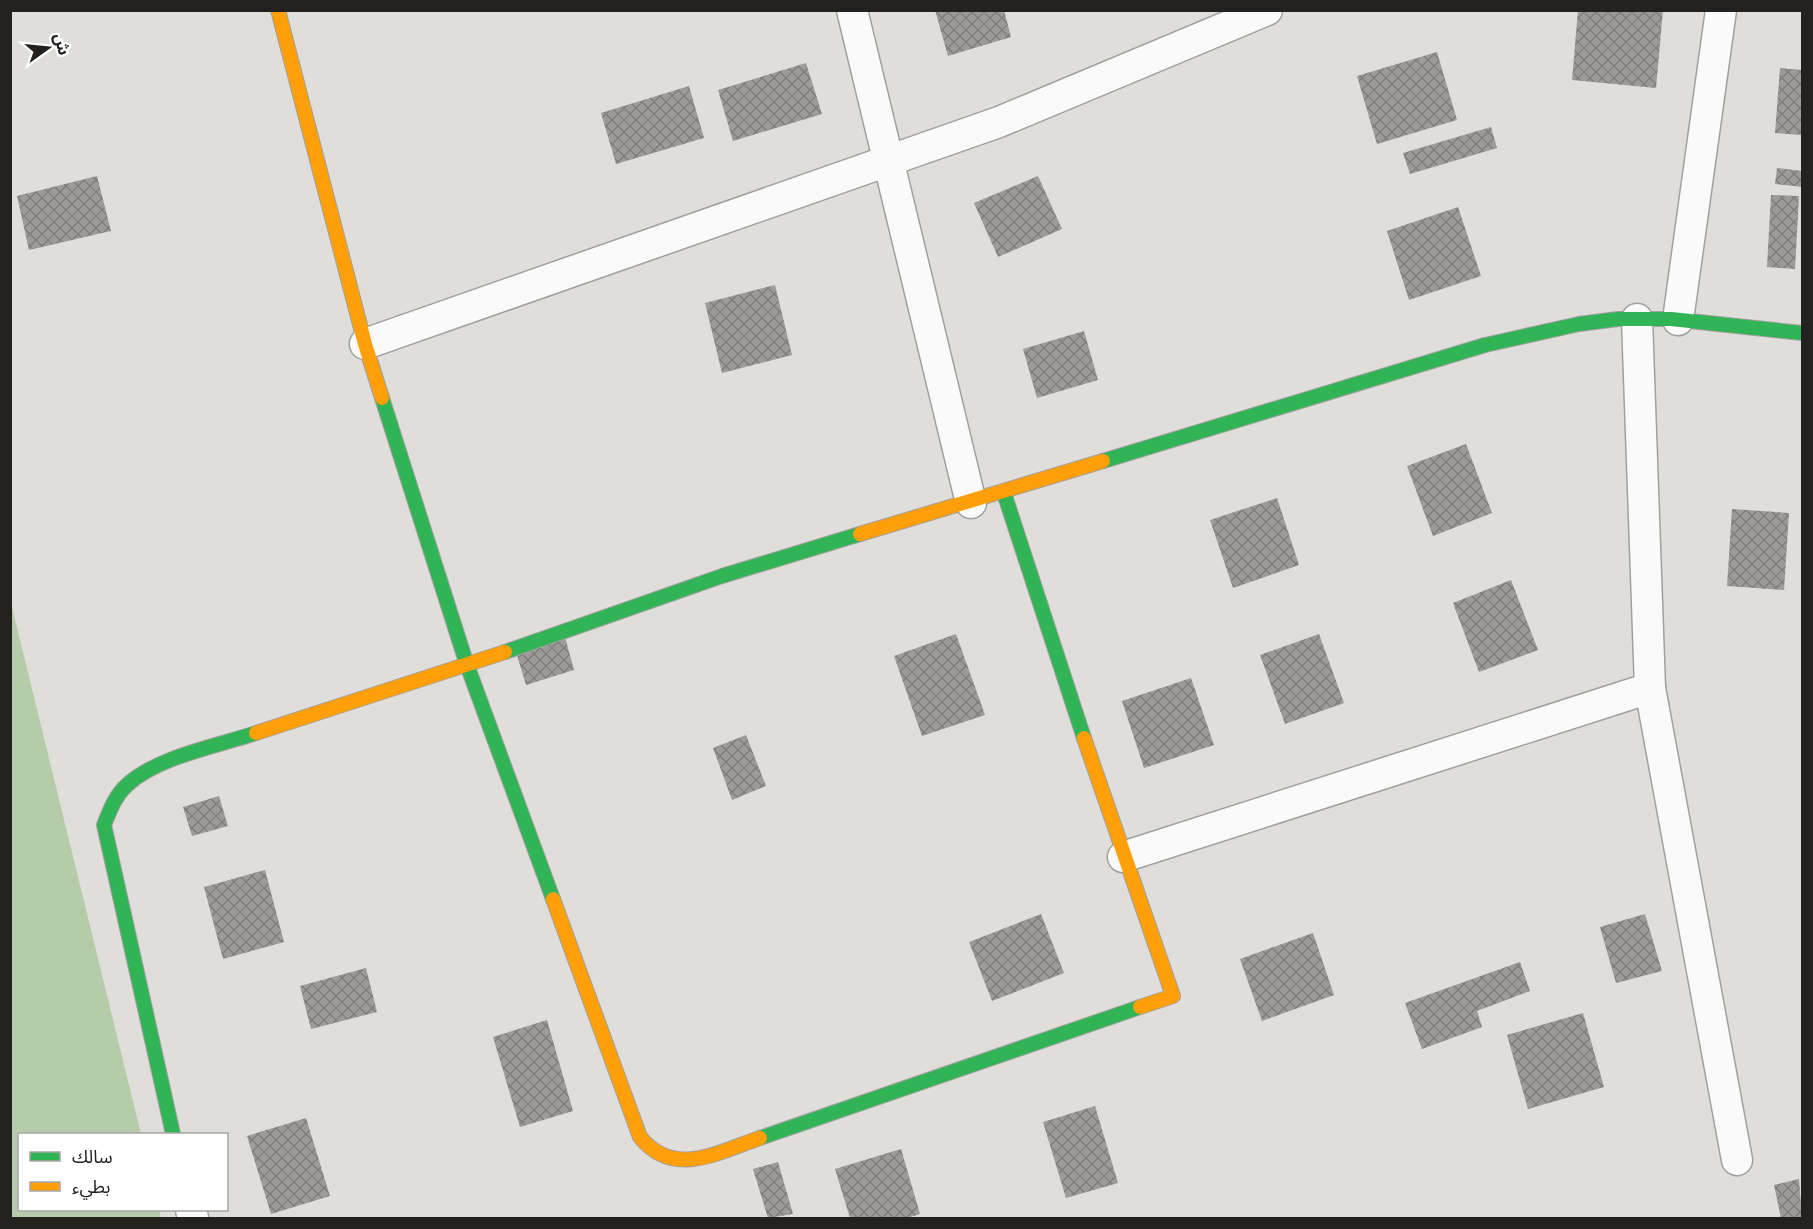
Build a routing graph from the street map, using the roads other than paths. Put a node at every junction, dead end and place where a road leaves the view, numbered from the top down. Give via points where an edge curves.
1 (278, 10) edge
2 (852, 10) edge
3 (1267, 10) edge
4 (1721, 10) edge
5 (889, 161) junction
6 (1637, 319) junction
7 (1678, 320) junction
8 (1803, 333) edge
9 (365, 344) junction
10 (1004, 493) junction
11 (971, 503) junction
12 (466, 665) junction
13 (1650, 688) junction
14 (1123, 857) junction
15 (173, 1133) edge
16 (1737, 1160) dead end

1 - 9 street
2 - 5 street
3 - 5 street via 999,122
4 - 7 street
5 - 9 street
5 - 11 street
6 - 7 street
6 - 10 street via 1592,322 1485,345
6 - 13 street
7 - 8 street
9 - 12 street
10 - 11 street
10 - 14 street
11 - 12 street via 722,576
12 - 14 street via 640,1137 653,1154 672,1160 700,1158 1173,996
12 - 15 street via 166,762 125,784 112,800 104,825
13 - 14 street
13 - 16 street

